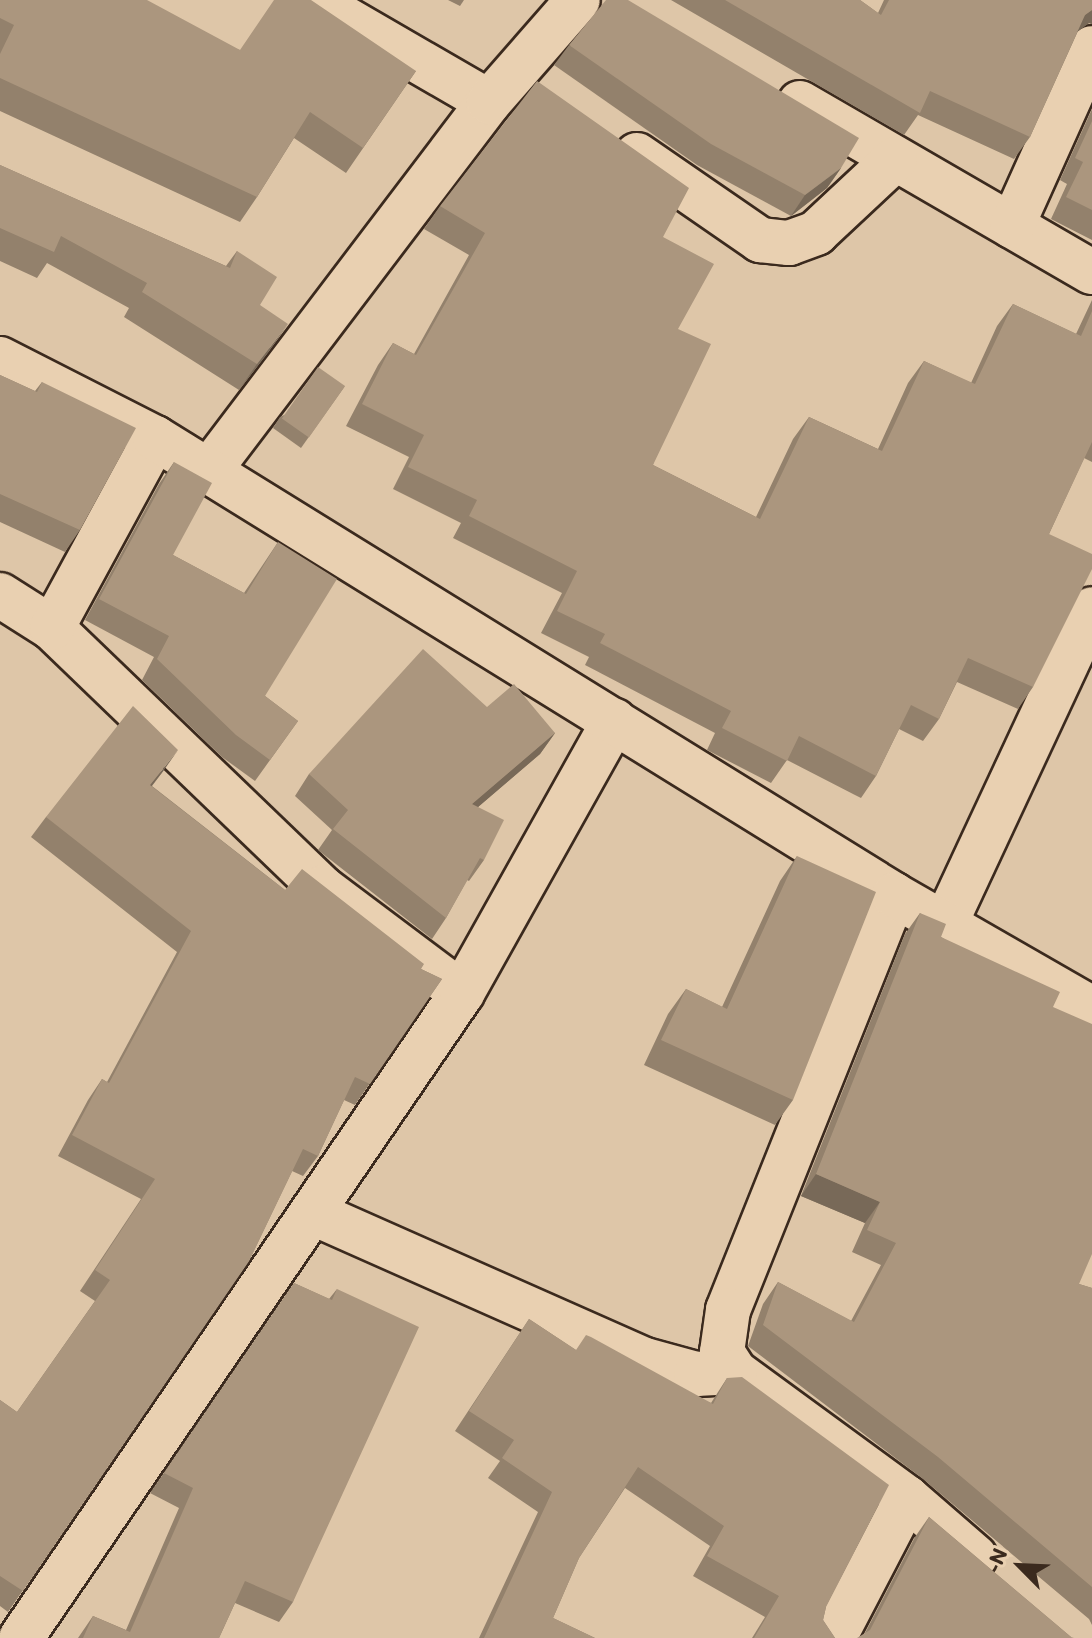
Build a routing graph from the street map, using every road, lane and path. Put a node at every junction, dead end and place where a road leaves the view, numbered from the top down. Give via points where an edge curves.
1 (313, 0) edge
2 (578, 0) edge
3 (1092, 48) edge
4 (758, 79) edge
5 (503, 86) junction
6 (556, 98) edge
7 (607, 134) edge
8 (895, 159) junction
9 (1012, 226) junction
10 (1092, 272) edge
11 (0, 359) edge
12 (155, 438) junction
13 (208, 472) junction
14 (0, 595) edge
15 (1092, 609) edge
16 (52, 628) junction
17 (614, 721) junction
18 (894, 895) junction
19 (946, 922) junction
20 (462, 993) junction
21 (1092, 1009) edge
22 (313, 1213) junction
23 (735, 1372) junction
24 (907, 1498) junction
25 (1002, 1581) edge
26 (21, 1638) edge
27 (834, 1638) edge

1 - 5 street
2 - 5 street
3 - 9 street
4 - 8 street
5 - 6 street
5 - 13 street
7 - 8 street via 760,240 789,243 816,233
8 - 9 street
9 - 10 street
11 - 12 street
12 - 13 street
12 - 16 street
13 - 17 street
14 - 16 street
15 - 19 street
16 - 20 street via 322,888
17 - 18 street
17 - 20 street
18 - 19 street
18 - 23 street via 728,1310 722,1352
19 - 21 street
20 - 22 street
22 - 23 street via 645,1360 696,1374
22 - 26 street
23 - 24 street
24 - 25 street
24 - 27 street

